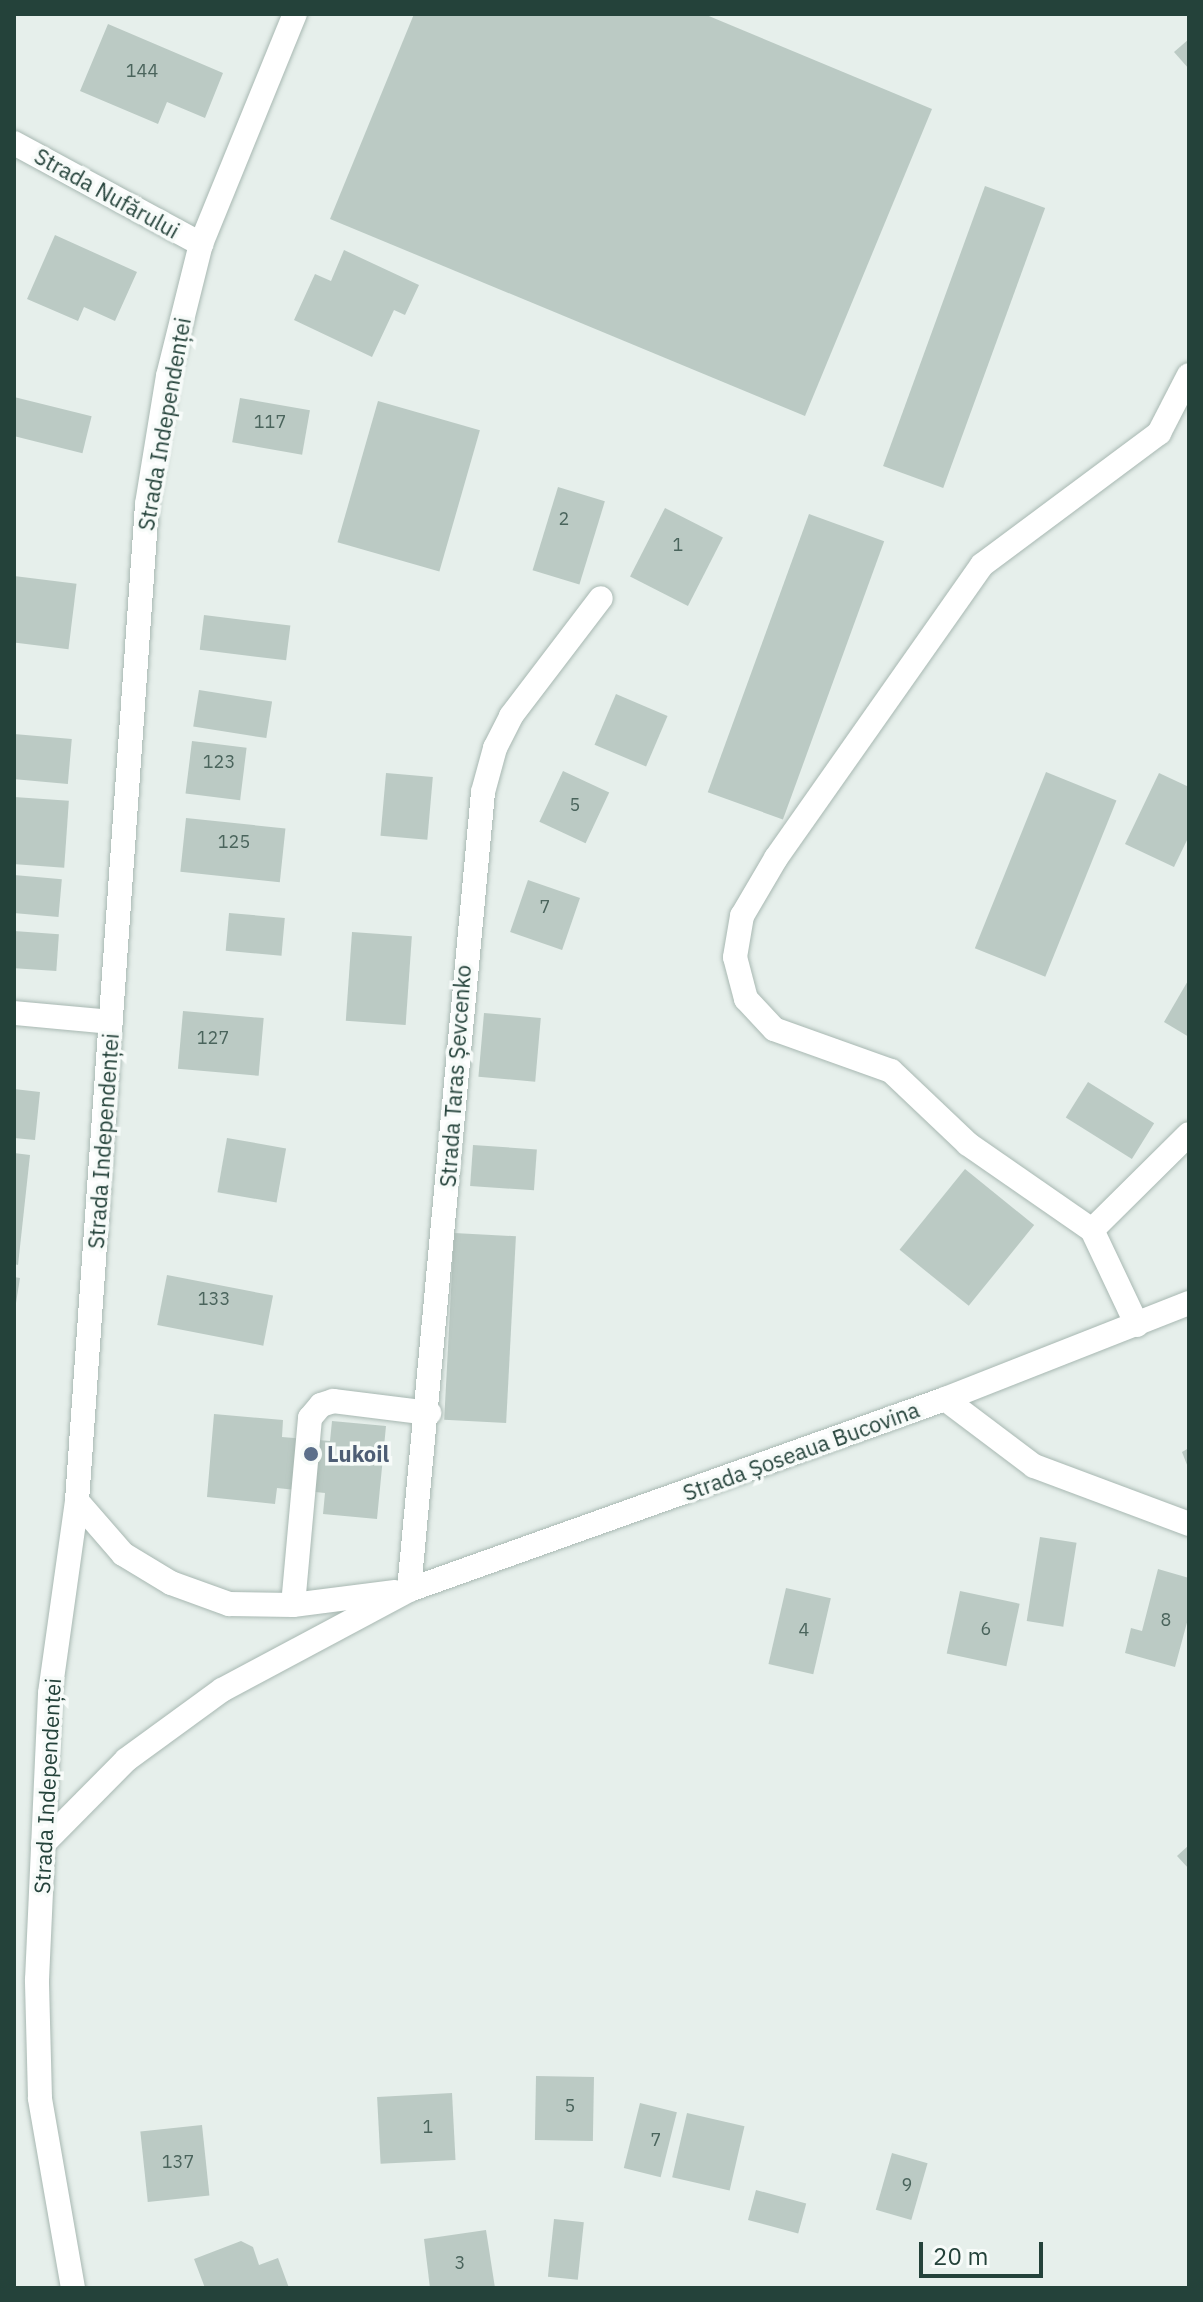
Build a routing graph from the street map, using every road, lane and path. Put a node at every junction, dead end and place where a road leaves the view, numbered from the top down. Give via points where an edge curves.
1 (295, 14) edge
2 (14, 143) edge
3 (201, 244) junction
4 (1189, 375) edge
5 (601, 598) dead end
6 (14, 1013) edge
7 (111, 1022) junction
8 (1189, 1134) edge
9 (1092, 1230) junction
10 (1189, 1303) edge
11 (1137, 1325) junction
12 (945, 1399) junction
13 (429, 1413) junction
14 (77, 1501) junction
15 (1189, 1524) edge
16 (409, 1590) junction
17 (293, 1605) junction
18 (43, 1844) junction
19 (73, 2288) edge

1 - 3 main road, Strada Independenței
2 - 3 main road, Strada Nufărului
3 - 7 main road, Strada Independenței via 171,361 147,504
4 - 9 main road via 1159,433 982,565 776,858 742,916 735,957 746,999 774,1029 891,1071 968,1144
5 - 13 main road, Strada Taras Șevcenko via 511,716 483,792 466,936
6 - 7 main road
7 - 14 main road, Strada Independenței
8 - 9 main road
9 - 11 main road
10 - 11 main road, Strada Șoseaua Bucovina
11 - 12 main road, Strada Șoseaua Bucovina
12 - 15 main road via 1034,1466
12 - 16 main road, Strada Șoseaua Bucovina
13 - 16 main road, Strada Taras Șevcenko
13 - 17 main road via 333,1401 310,1418
14 - 17 main road, Strada Șoseaua Bucovina via 123,1554 171,1583 229,1604
14 - 18 main road, Strada Independenței via 50,1693
16 - 17 main road, Strada Șoseaua Bucovina
16 - 18 main road, Strada Șoseaua Bucovina via 222,1690 126,1760
18 - 19 main road, Strada Independenței via 37,1980 40,2098

